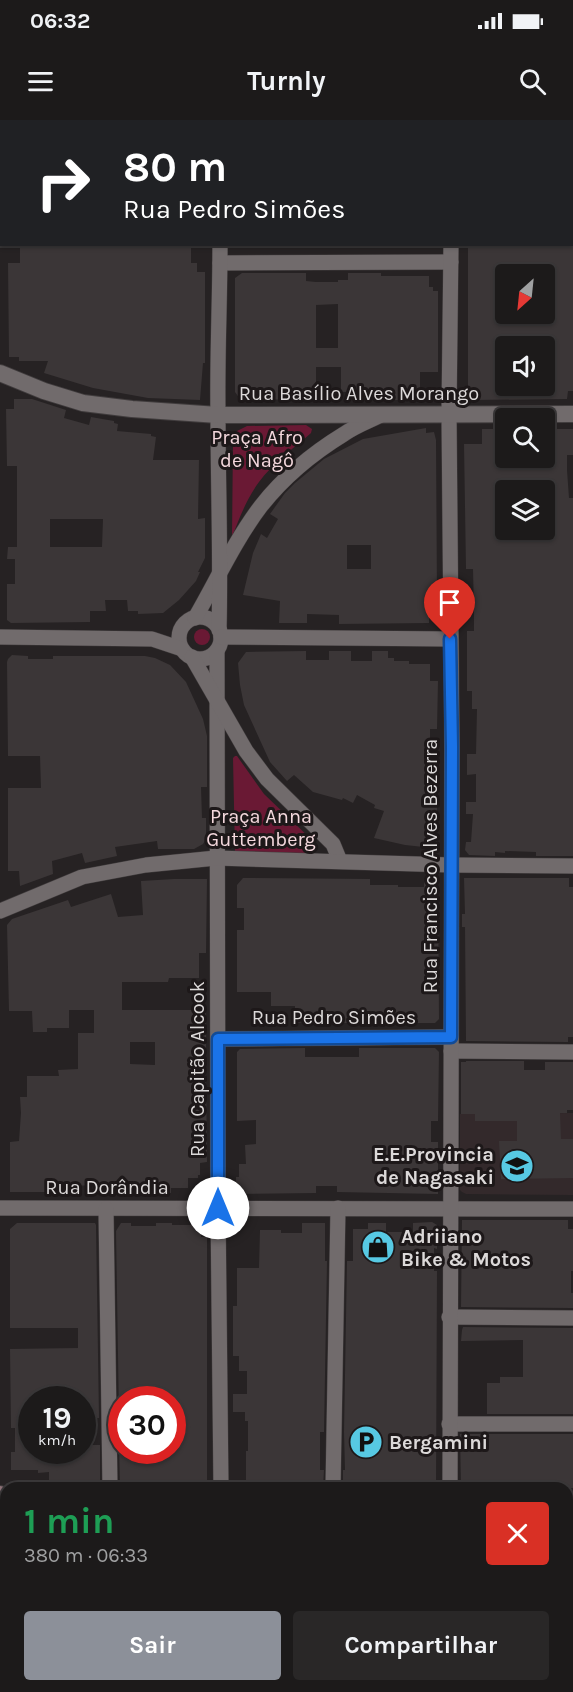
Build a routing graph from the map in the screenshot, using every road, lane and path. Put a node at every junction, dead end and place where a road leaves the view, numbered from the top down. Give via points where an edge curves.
1 (220, 246) edge
2 (451, 246) edge
3 (451, 262) junction
4 (220, 263) junction
5 (0, 373) edge
6 (449, 413) junction
7 (573, 414) edge
8 (218, 415) junction
9 (381, 415) junction
10 (220, 574) junction
11 (189, 622) junction
12 (0, 637) edge
13 (152, 639) junction
14 (219, 639) junction
15 (450, 639) junction
16 (187, 653) junction
17 (218, 703) junction
18 (216, 858) junction
19 (340, 861) junction
20 (451, 865) junction
21 (573, 866) edge
22 (0, 911) edge
23 (218, 1039) junction
24 (451, 1044) junction
25 (573, 1052) edge
26 (0, 1208) edge
27 (218, 1208) junction
28 (338, 1208) junction
29 (450, 1208) junction
30 (106, 1209) junction
31 (573, 1209) edge
32 (449, 1317) junction
33 (573, 1318) edge
34 (449, 1424) junction
35 (573, 1424) edge
36 (110, 1482) edge
37 (221, 1482) edge
38 (333, 1482) edge
39 (450, 1482) edge

1 - 4 street
2 - 3 street, Rua Francisco Alves Bezerra
3 - 4 street
3 - 6 street, Rua Francisco Alves Bezerra
4 - 8 street
5 - 8 street, Rua Basílio Alves Morango via 83,403
6 - 7 street, Rua Basílio Alves Morango
6 - 9 street, Rua Basílio Alves Morango
6 - 15 street, Rua Francisco Alves Bezerra
8 - 9 street, Rua Basílio Alves Morango
8 - 10 street
9 - 10 street via 345,433 289,476 260,508
10 - 11 street
10 - 14 street, Rua Capitão Alcook
11 - 13 street
11 - 14 street via 208,619 216,625
11 - 16 street via 180,637
12 - 13 street
13 - 16 street
14 - 15 street
14 - 16 street via 205,658
14 - 17 street, Rua Capitão Alcook
15 - 20 street, Rua Francisco Alves Bezerra
16 - 17 street
17 - 18 street, Rua Capitão Alcook
17 - 19 street via 267,779 333,844
18 - 19 street
18 - 22 street via 82,877
18 - 23 street, Rua Capitão Alcook
19 - 20 street
20 - 21 street
20 - 24 street, Rua Francisco Alves Bezerra
23 - 24 street, Rua Pedro Simões
23 - 27 street, Rua Capitão Alcook
24 - 25 street, Rua Pedro Simões
24 - 29 street, Rua Francisco Alves Bezerra
26 - 30 street, Rua Dorândia
27 - 28 street, Rua Dorândia
27 - 30 street, Rua Dorândia
27 - 37 street, Rua Capitão Alcook
28 - 29 street, Rua Dorândia
28 - 38 street
29 - 31 street, Rua Dorândia
29 - 32 street, Rua Francisco Alves Bezerra
30 - 36 street
32 - 33 street
32 - 34 street, Rua Francisco Alves Bezerra
34 - 35 street
34 - 39 street, Rua Francisco Alves Bezerra

